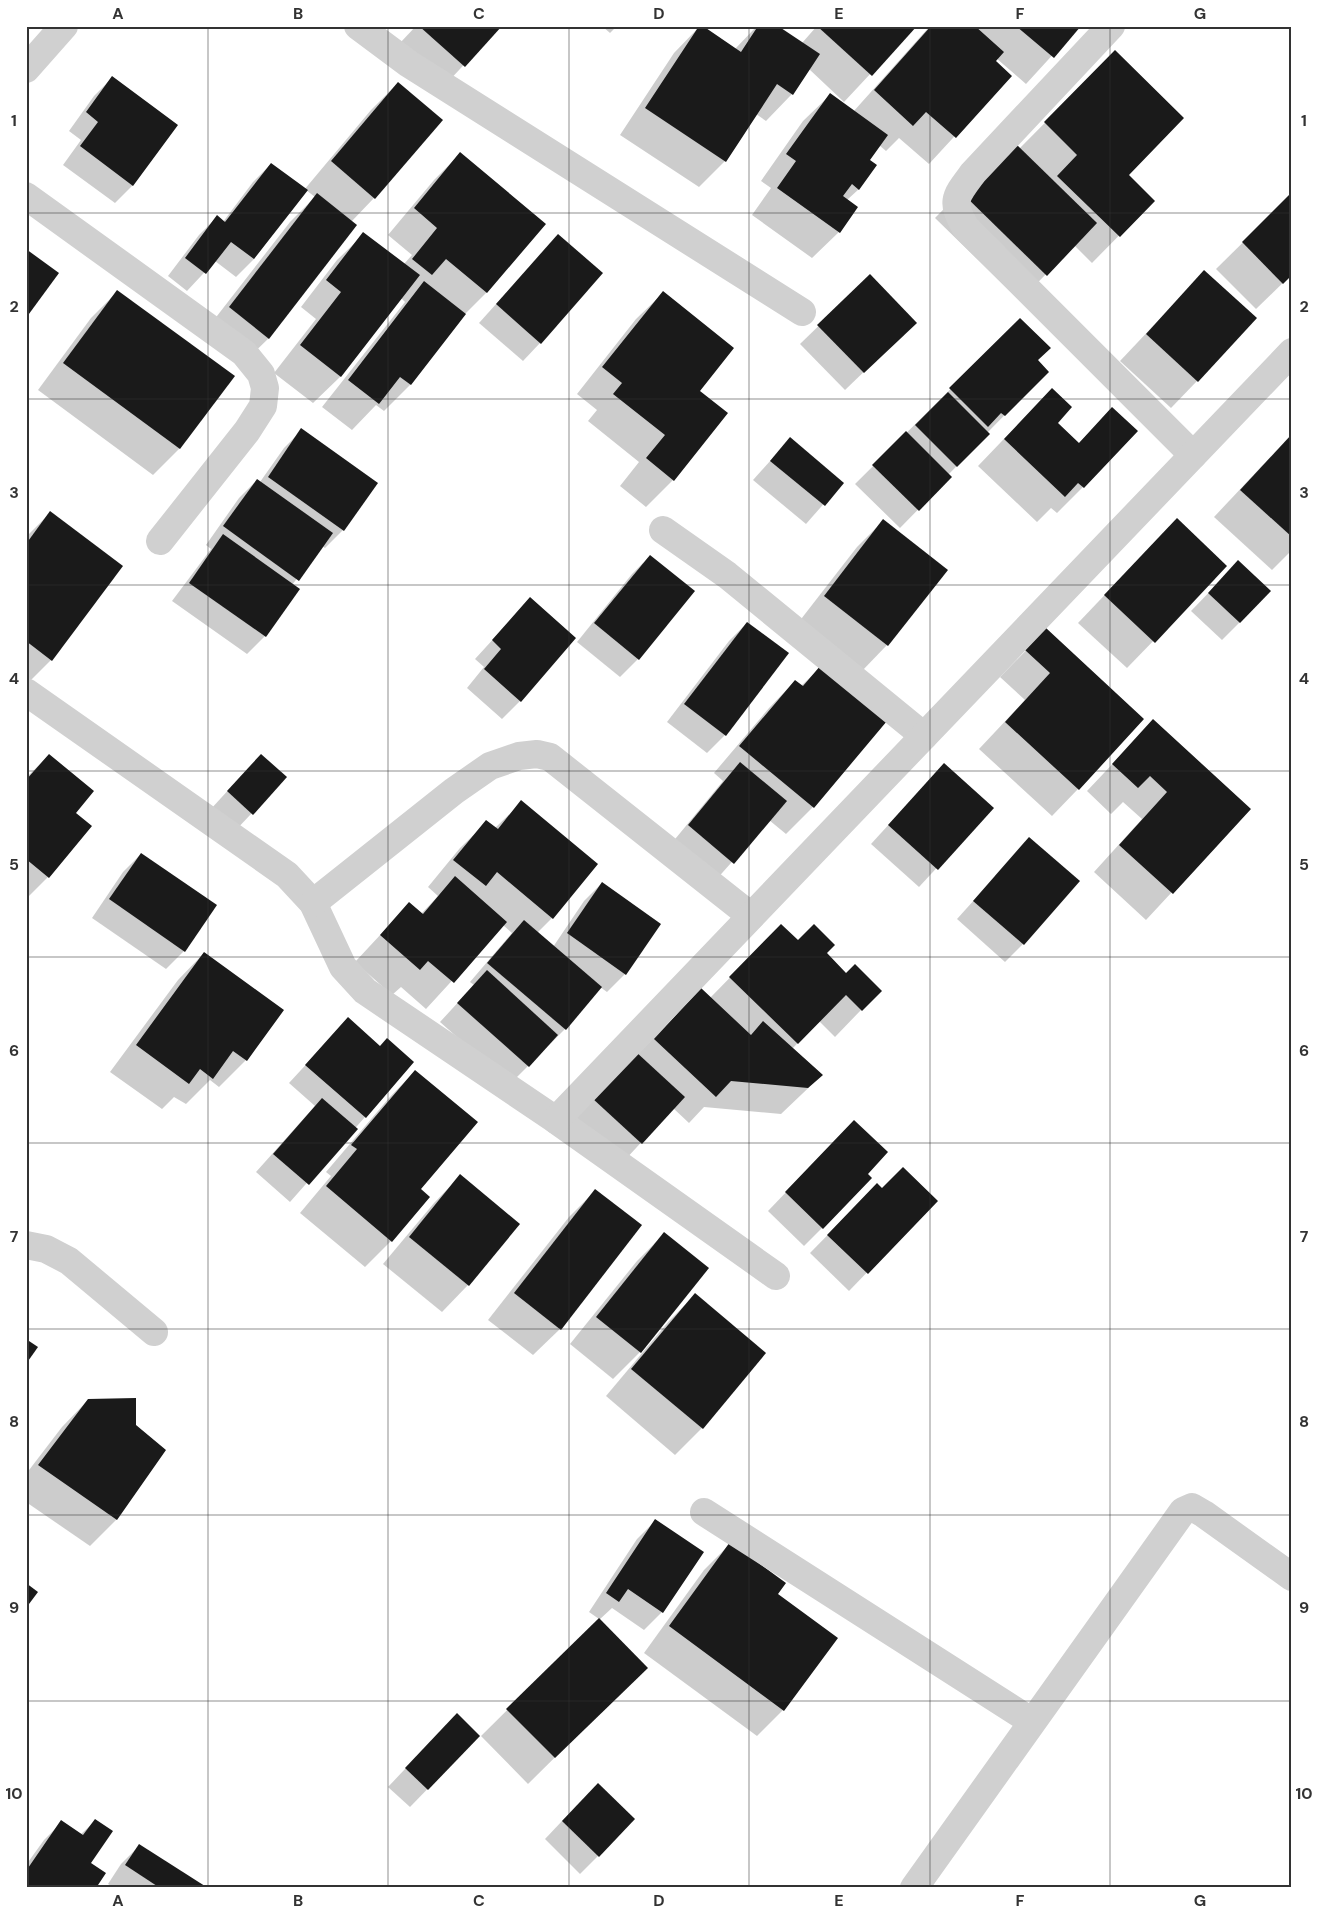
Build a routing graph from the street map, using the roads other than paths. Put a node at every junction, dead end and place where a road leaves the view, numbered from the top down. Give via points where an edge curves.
1 (64, 26) edge
2 (358, 26) edge
3 (1110, 26) edge
4 (26, 69) edge
5 (26, 196) edge
6 (802, 312) dead end
7 (1292, 352) edge
8 (1193, 455) junction
9 (664, 530) dead end
10 (160, 541) dead end
11 (26, 692) edge
12 (924, 736) junction
13 (313, 903) junction
14 (751, 916) junction
15 (556, 1120) junction
16 (26, 1245) edge
17 (776, 1276) dead end
18 (154, 1332) dead end
19 (704, 1512) dead end
20 (1292, 1577) edge
21 (1031, 1722) junction
22 (914, 1888) edge

1 - 4 street
2 - 6 street via 409,64
3 - 8 street via 973,173 957,193 956,210 966,228
5 - 10 street via 244,353 261,374 265,388 263,406
7 - 8 street
8 - 12 street
9 - 12 street via 727,575
11 - 13 street via 287,875
12 - 14 street
13 - 14 street via 490,766 519,756 537,754 550,757
13 - 15 street via 343,967 365,991
14 - 15 street
15 - 17 street
16 - 18 street via 46,1249 69,1261
19 - 21 street
20 - 21 street via 1204,1514 1192,1507 1183,1512
21 - 22 street

